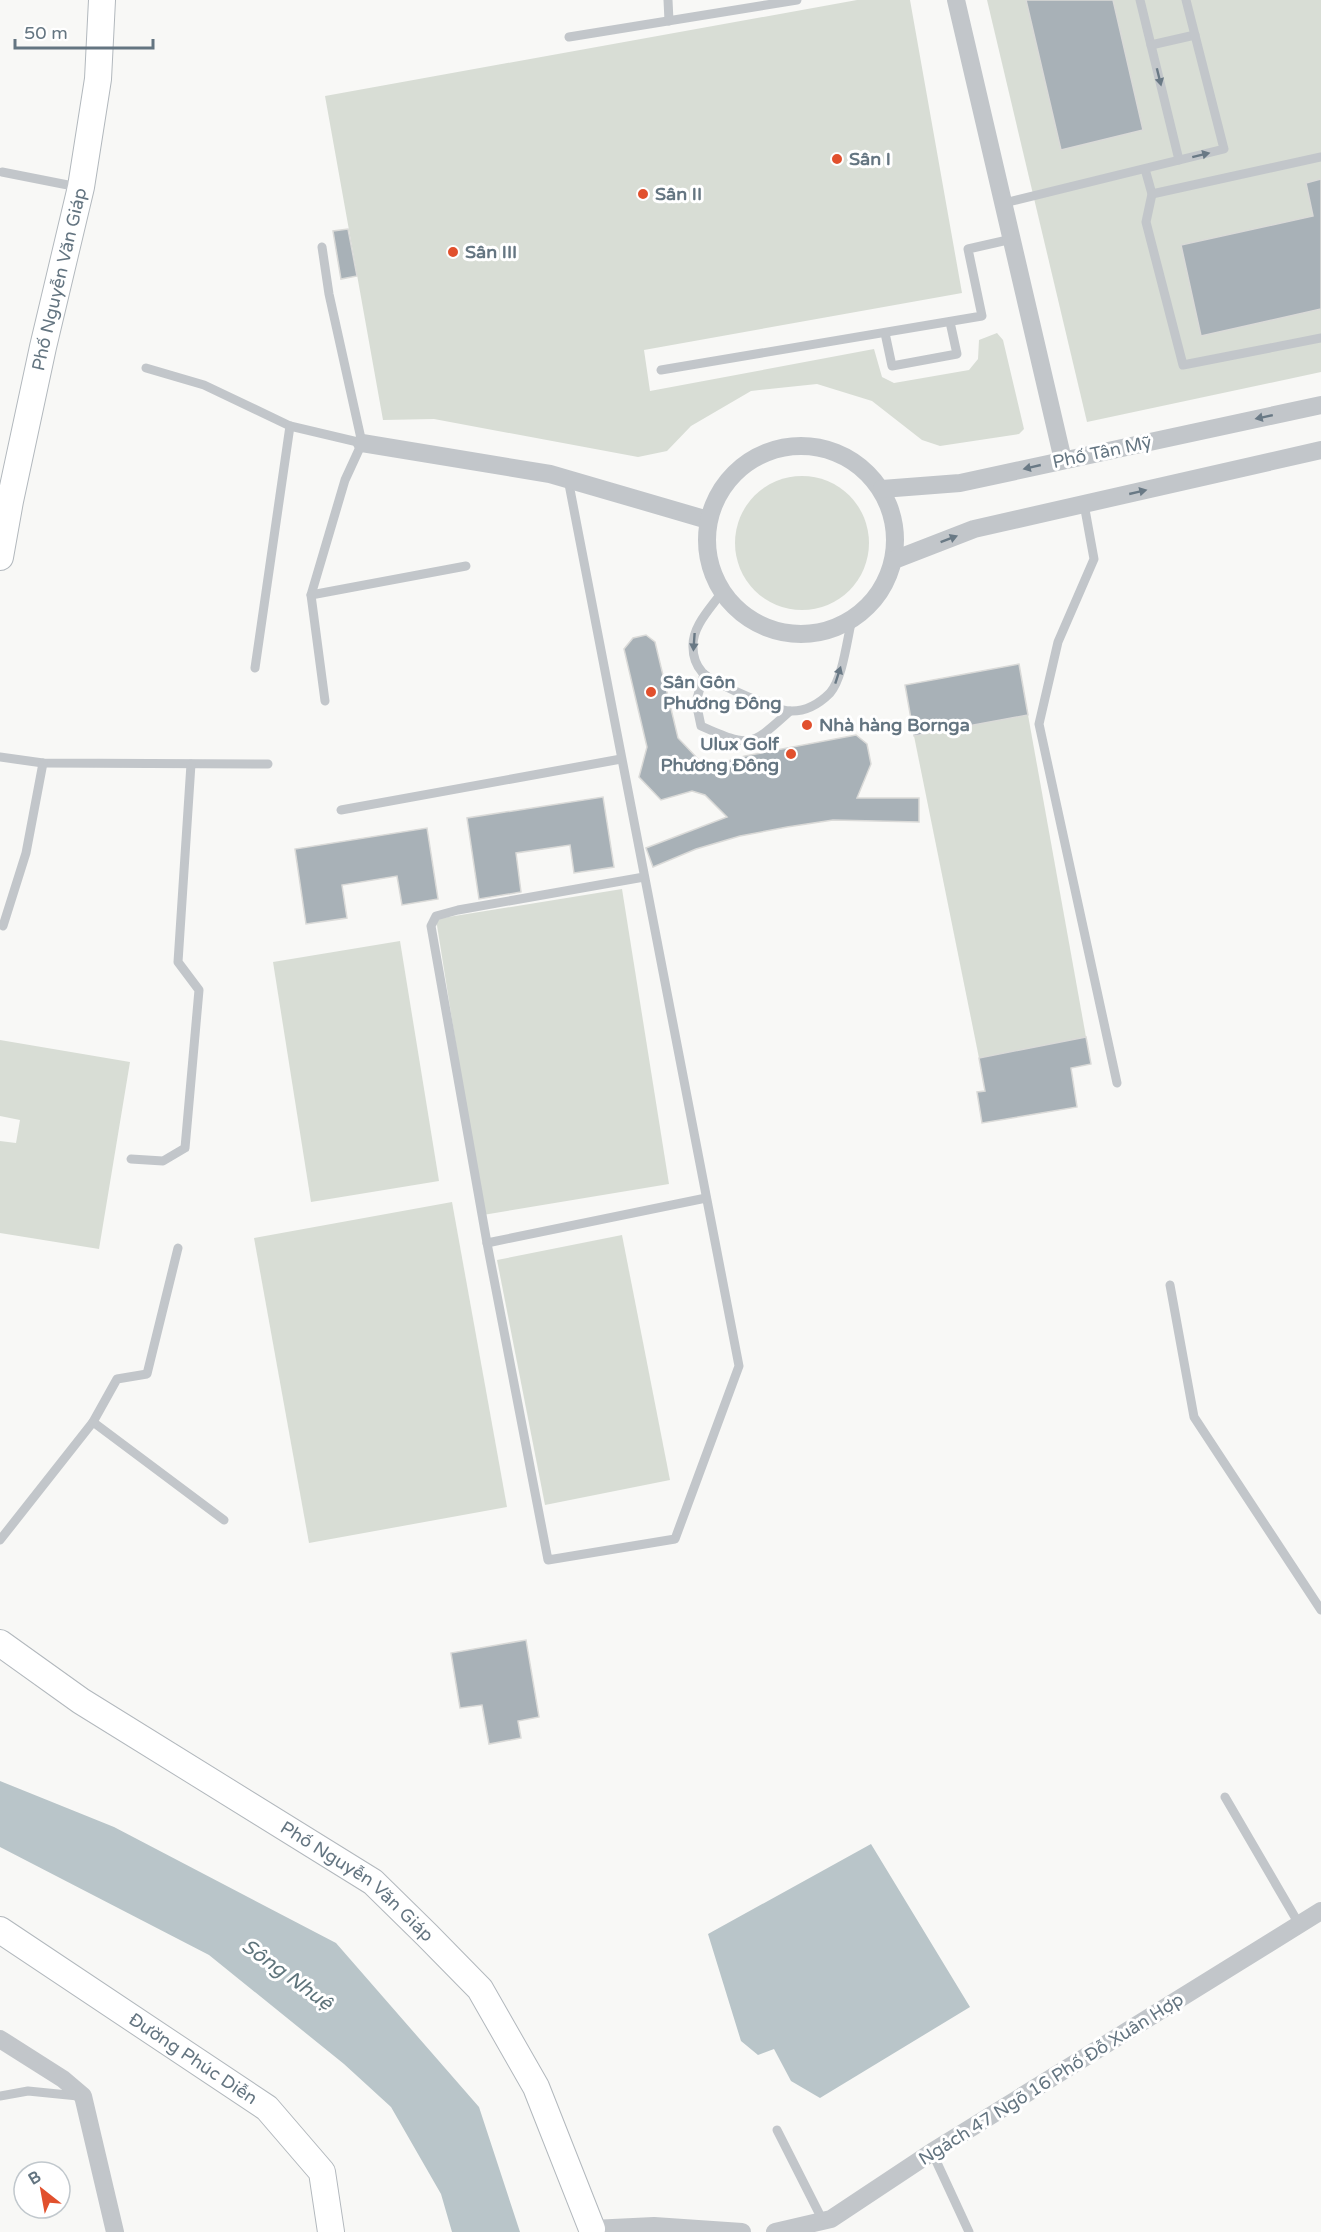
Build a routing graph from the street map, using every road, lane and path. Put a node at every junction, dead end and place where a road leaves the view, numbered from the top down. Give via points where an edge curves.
1 (102, 0) edge
2 (668, 0) edge
3 (797, 0) edge
4 (957, 0) edge
5 (1140, 0) edge
6 (1186, 0) edge
7 (669, 21) junction
8 (1195, 35) junction
9 (569, 37) dead end
10 (1151, 45) junction
11 (1321, 157) edge
12 (1179, 160) junction
13 (1145, 169) junction
14 (2, 172) dead end
15 (81, 187) junction
16 (1152, 194) junction
17 (1004, 204) junction
18 (1012, 239) junction
19 (322, 247) dead end
20 (950, 322) junction
21 (885, 333) junction
22 (1321, 338) edge
23 (146, 368) dead end
24 (661, 370) dead end
25 (1321, 405) edge
26 (290, 426) junction
27 (362, 443) junction
28 (1321, 450) edge
29 (1063, 460) junction
30 (568, 479) junction
31 (882, 489) junction
32 (1084, 504) junction
33 (708, 520) junction
34 (0, 557) edge
35 (894, 560) junction
36 (466, 566) dead end
37 (722, 592) junction
38 (311, 595) junction
39 (852, 619) junction
40 (255, 668) dead end
41 (704, 674) junction
42 (325, 701) dead end
43 (790, 711) junction
44 (0, 757) edge
45 (621, 759) junction
46 (43, 763) junction
47 (191, 764) junction
48 (268, 764) dead end
49 (341, 810) dead end
50 (644, 877) junction
51 (3, 926) dead end
52 (1117, 1083) dead end
53 (131, 1159) dead end
54 (706, 1198) junction
55 (487, 1243) junction
56 (178, 1248) dead end
57 (1170, 1285) dead end
58 (93, 1422) junction
59 (224, 1520) dead end
60 (0, 1540) edge
61 (1321, 1610) edge
62 (0, 1643) edge
63 (1225, 1797) dead end
64 (1321, 1911) edge
65 (1299, 1924) junction
66 (0, 1930) edge
67 (5, 2046) edge
68 (0, 2096) edge
69 (83, 2096) junction
70 (777, 2130) dead end
71 (932, 2152) junction
72 (823, 2221) junction
73 (592, 2229) joint
74 (115, 2232) edge
75 (331, 2232) edge
76 (742, 2232) edge
77 (775, 2232) edge
78 (969, 2232) edge

1 - 15 street, Phố Nguyễn Văn Giáp via 98,79
2 - 7 lane
3 - 7 lane
4 - 17 street
5 - 10 lane
6 - 8 lane
7 - 9 lane
8 - 10 lane
12 -> 8 lane via 1224,149
10 -> 12 lane
11 - 16 lane
12 - 13 lane
13 - 16 lane
13 - 17 lane
14 - 15 lane
15 - 34 street, Phố Nguyễn Văn Giáp via 33,391
16 - 22 lane via 1146,222 1183,365
17 - 18 street
18 - 20 lane via 968,249 982,316
18 - 29 street
19 - 27 lane
20 - 21 lane
20 - 21 lane via 957,354 892,366
21 - 24 lane
23 - 26 lane via 204,385
25 -> 29 street, Phố Tân Mỹ
26 - 27 lane
26 - 40 lane
27 - 30 street
27 - 38 lane via 345,480
32 -> 28 street
29 -> 31 street, Phố Tân Mỹ via 960,483
30 - 33 street
30 - 45 lane
31 - 33 street via 861,465 833,450 801,445 780,448 741,466 720,490
31 - 35 street via 895,524
35 -> 32 street via 974,529
32 - 52 lane via 1094,559 1058,642 1039,724
33 - 37 street via 706,545 711,570
35 - 39 street via 886,583
36 - 38 lane
37 - 39 street via 742,614 767,628 796,634 825,631
37 -> 41 lane via 695,630 695,662
38 - 42 lane
43 -> 39 lane via 806,710 831,692
41 - 43 lane via 772,707
41 - 43 lane via 696,702 701,726 735,741 758,739
44 - 46 lane
45 - 49 lane
45 - 50 lane
46 - 47 lane
46 - 51 lane via 26,853
47 - 48 lane
47 - 53 lane via 178,963 199,990 184,1148 163,1161
50 - 54 lane
50 - 55 lane via 436,915 431,926
54 - 55 lane
54 - 55 lane via 740,1366 675,1539 548,1560
56 - 58 lane via 147,1374 117,1380
57 - 61 lane via 1194,1417
58 - 59 lane
58 - 60 lane
62 - 73 street, Phố Nguyễn Văn Giáp via 81,1701 373,1882 427,1935 480,1989 536,2087
63 - 65 lane
64 - 65 street, Ngách 47 Ngõ 16 Phố Đỗ Xuân Hợp
65 - 71 street, Ngách 47 Ngõ 16 Phố Đỗ Xuân Hợp
66 - 75 street, Đường Phúc Diễn via 267,2108 322,2172
67 - 69 street via 63,2079
68 - 69 lane via 28,2091
69 - 74 street
70 - 72 lane
71 - 72 street, Ngách 47 Ngõ 16 Phố Đỗ Xuân Hợp
71 - 78 lane
72 - 77 street, Ngách 47 Ngõ 16 Phố Đỗ Xuân Hợp
73 - 76 street via 654,2226

